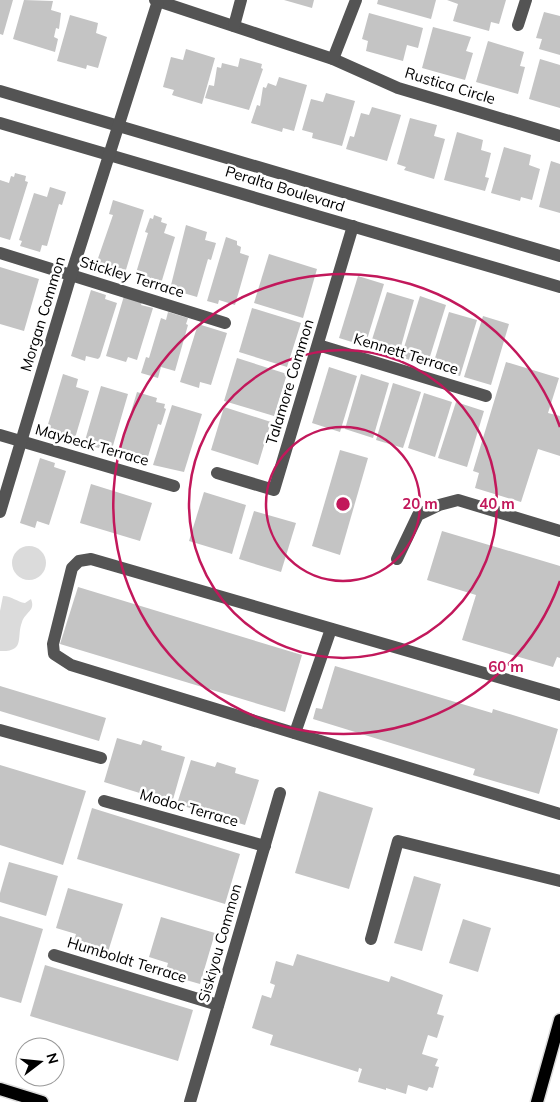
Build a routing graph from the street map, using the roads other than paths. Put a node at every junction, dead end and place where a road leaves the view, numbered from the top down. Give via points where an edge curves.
1 (156, 0) edge
2 (241, 0) edge
3 (356, 0) edge
4 (526, 0) edge
5 (518, 25) dead end
6 (234, 26) junction
7 (334, 59) junction
8 (0, 91) edge
9 (0, 123) edge
10 (118, 125) junction
11 (560, 136) edge
12 (109, 154) junction
13 (353, 226) junction
14 (0, 254) edge
15 (560, 256) edge
16 (71, 275) junction
17 (560, 288) edge
18 (225, 323) dead end
19 (318, 344) junction
20 (486, 396) dead end
21 (0, 435) edge
22 (22, 441) junction
23 (217, 472) dead end
24 (174, 486) dead end
25 (0, 512) edge
26 (560, 531) edge
27 (397, 559) dead end
28 (330, 629) junction
29 (560, 696) edge
30 (0, 730) edge
31 (295, 733) junction
32 (101, 758) dead end
33 (280, 793) dead end
34 (104, 801) dead end
35 (560, 814) edge
36 (265, 846) junction
37 (560, 881) edge
38 (371, 940) dead end
39 (54, 955) dead end
40 (218, 1005) junction
41 (560, 1020) edge
42 (0, 1089) edge
43 (14, 1098) edge
44 (42, 1102) edge
45 (190, 1102) edge
46 (537, 1102) edge

1 - 6 street, Rustica Circle
1 - 10 street, Morgan Common
2 - 6 street
3 - 7 street
4 - 5 street
6 - 7 street, Rustica Circle
7 - 11 street, Rustica Circle via 398,88
8 - 10 street, Peralta Boulevard
9 - 12 street, Peralta Boulevard
10 - 12 street, Morgan Common
10 - 15 street, Peralta Boulevard
12 - 13 street, Peralta Boulevard
12 - 16 street, Morgan Common
13 - 17 street, Peralta Boulevard
13 - 19 street, Talamore Common
14 - 16 street, Stickley Terrace
16 - 18 street, Stickley Terrace
16 - 22 street, Morgan Common
19 - 20 street, Kennett Terrace
19 - 23 street, Talamore Common via 274,490
21 - 22 street, Maybeck Terrace
22 - 24 street, Maybeck Terrace
22 - 25 street, Morgan Common
26 - 27 street via 458,500 439,504 418,516
28 - 29 street
28 - 31 street
28 - 31 street via 91,559 79,561 72,568 53,644 54,654 71,665
30 - 32 street
31 - 35 street
33 - 36 street, Siskiyou Common
34 - 36 street, Modoc Terrace
36 - 40 street, Siskiyou Common
37 - 38 street via 398,841
39 - 40 street, Humboldt Terrace
40 - 45 street, Siskiyou Common
41 - 46 main road
42 - 43 main road
43 - 44 main road

